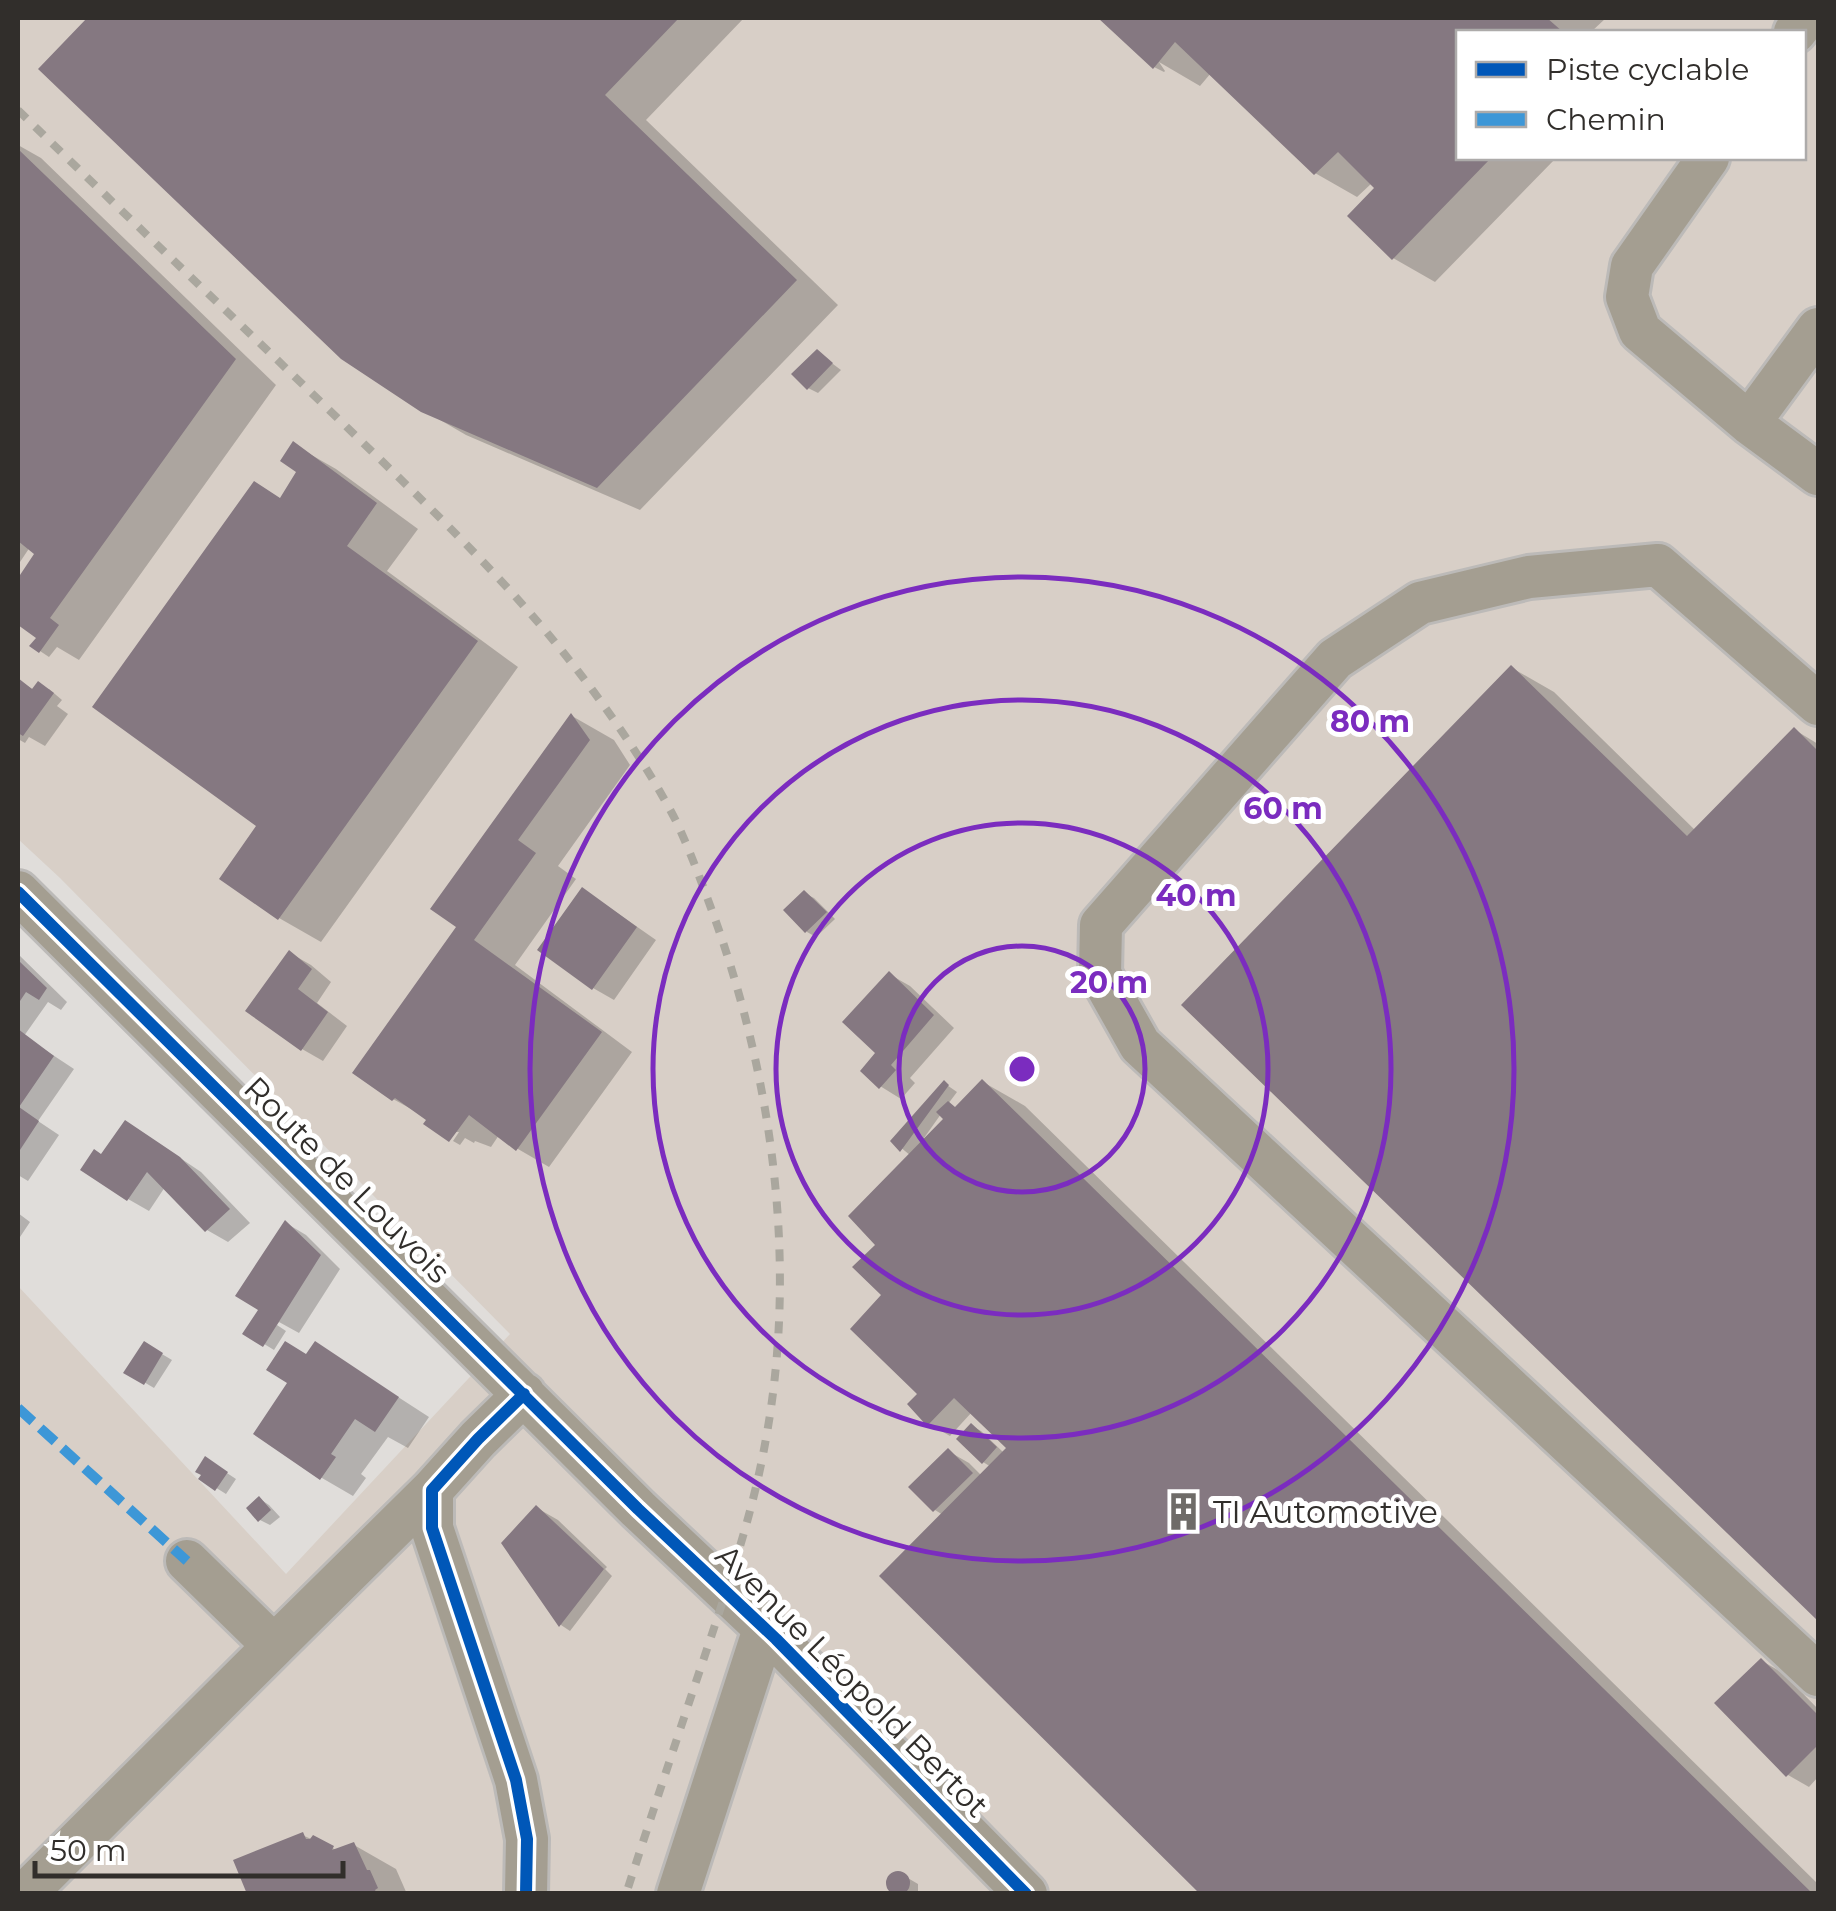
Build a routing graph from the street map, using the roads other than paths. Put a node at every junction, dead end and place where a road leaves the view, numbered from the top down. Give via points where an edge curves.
1 (1707, 160) edge
2 (1818, 329) edge
3 (1749, 423) junction
4 (1818, 474) edge
5 (1818, 704) edge
6 (18, 892) edge
7 (524, 1394) junction
8 (432, 1490) junction
9 (638, 1508) joint
10 (187, 1562) dead end
11 (764, 1629) junction
12 (274, 1646) junction
13 (1818, 1676) edge
14 (25, 1894) edge
15 (526, 1894) edge
16 (678, 1894) edge
17 (1026, 1894) edge

1 - 3 street via 1632,266 1628,297 1640,330
2 - 3 street
3 - 4 street
5 - 13 street via 1658,565 1529,577 1420,603 1335,659 1101,925 1100,974 1140,1045
6 - 7 street, Route de Louvois
7 - 8 street
7 - 9 street, Route de Louvois
8 - 12 street
8 - 15 street via 432,1528 516,1780 527,1839
9 - 11 street, Avenue Léopold Bertot
10 - 12 street
11 - 16 street
11 - 17 street, Avenue Léopold Bertot
12 - 14 street

